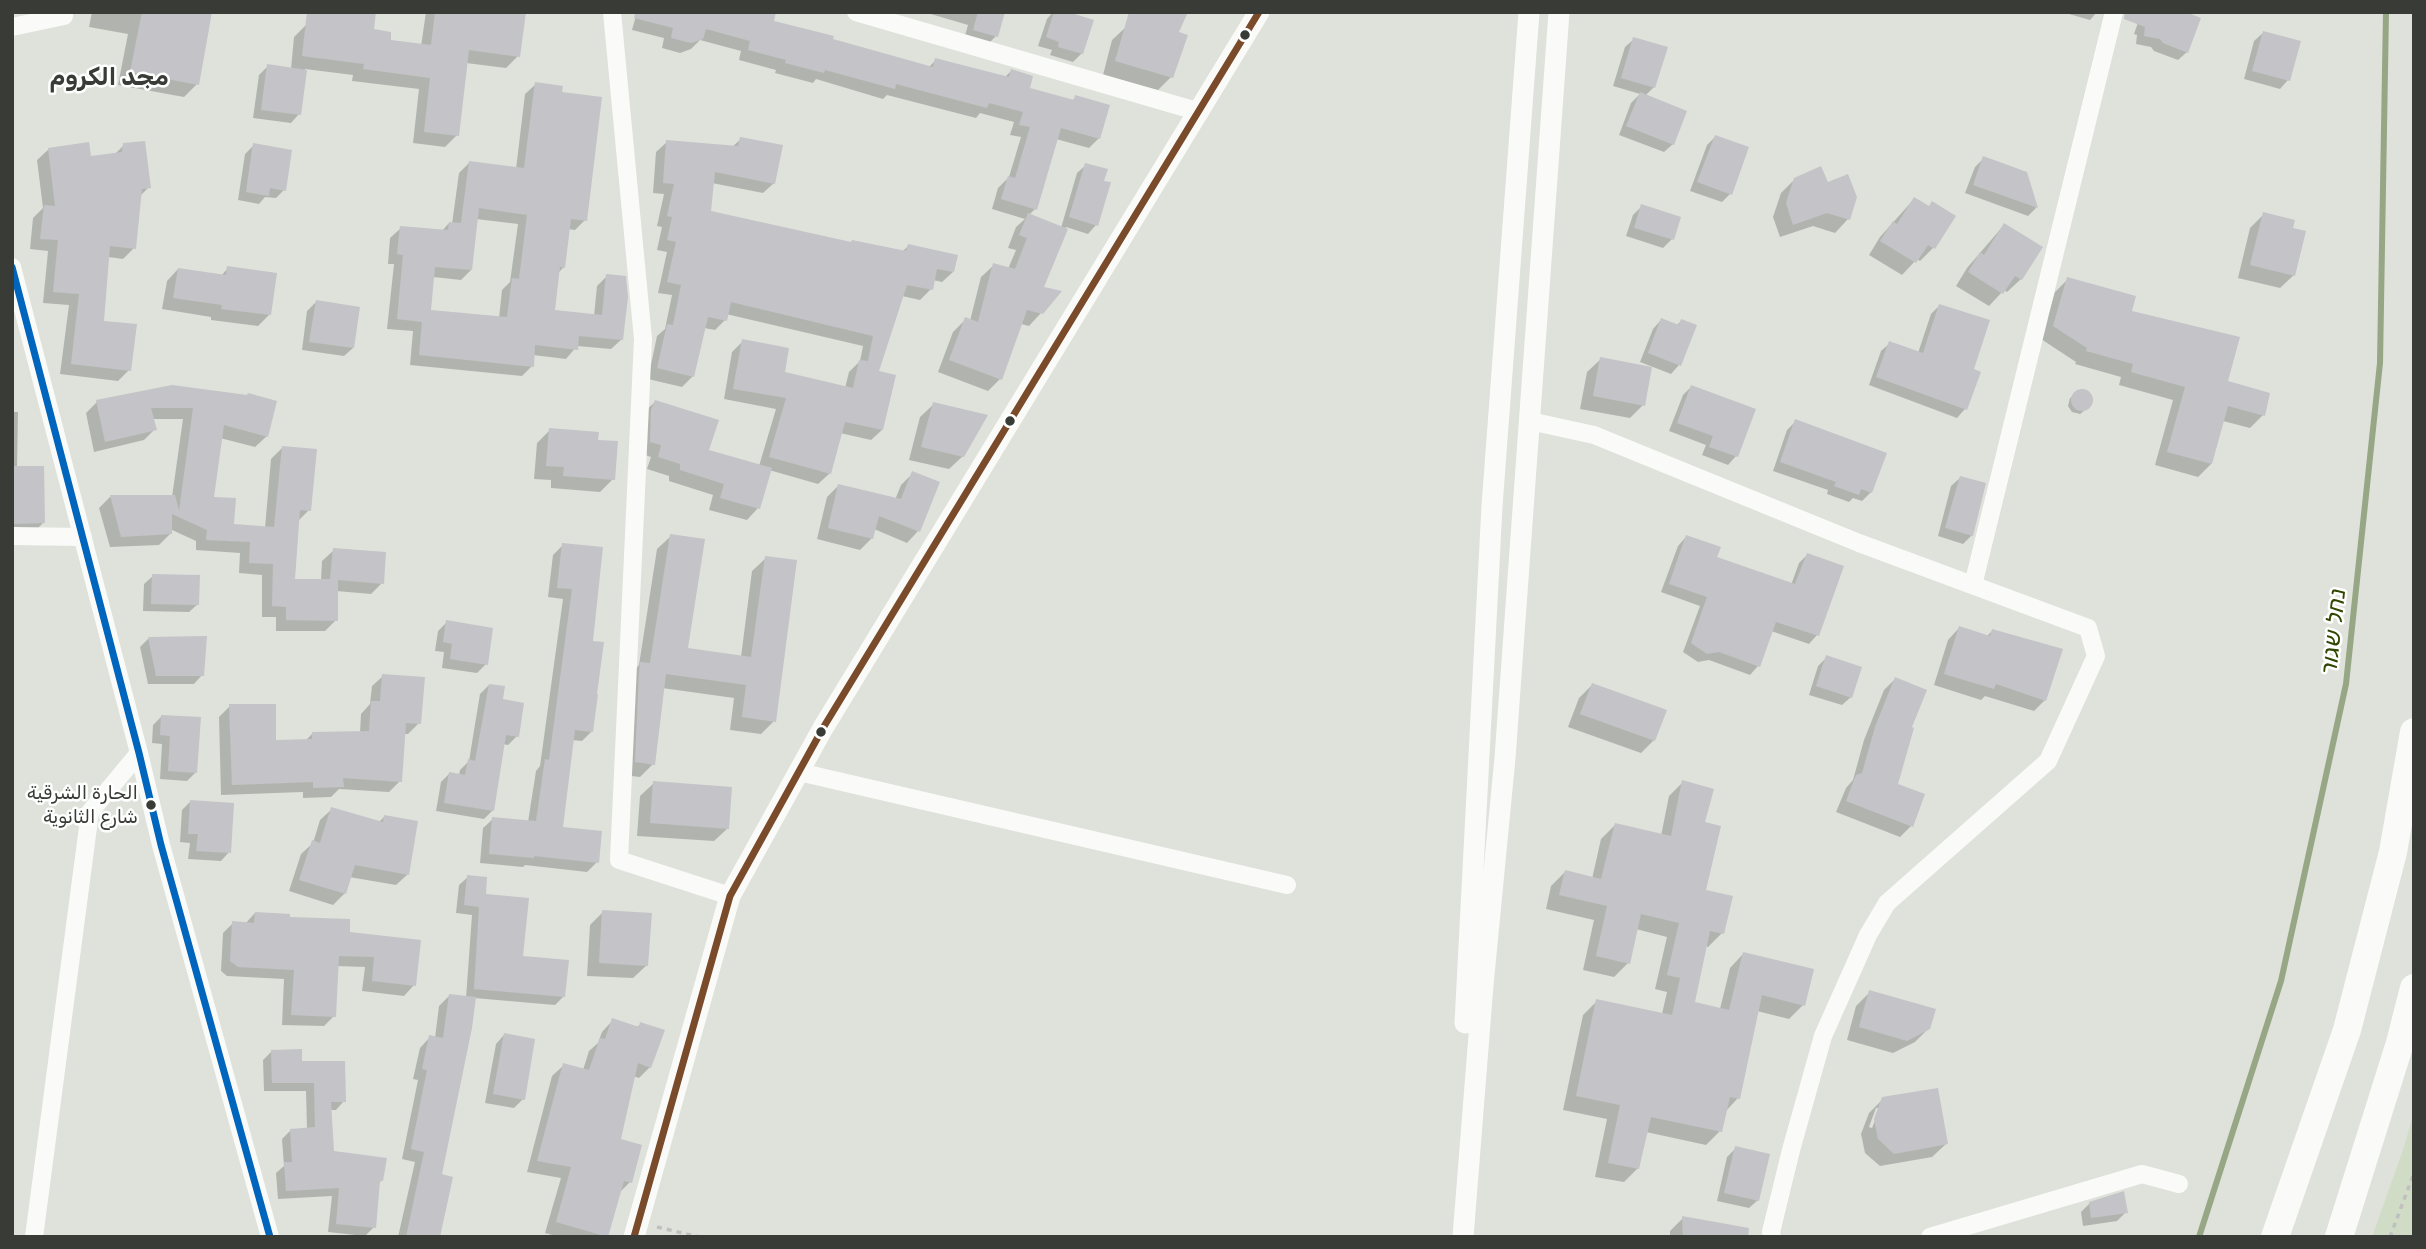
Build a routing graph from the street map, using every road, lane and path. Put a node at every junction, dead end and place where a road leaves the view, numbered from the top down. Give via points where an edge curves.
1 (64, 12) edge
2 (612, 12) edge
3 (856, 12) edge
4 (1259, 12) edge
5 (1529, 12) edge
6 (1559, 12) edge
7 (2114, 12) edge
8 (12, 27) edge
9 (1200, 112) junction
10 (12, 267) edge
11 (1530, 421) junction
12 (12, 536) edge
13 (83, 537) junction
14 (1973, 585) junction
15 (2414, 732) edge
16 (139, 753) junction
17 (799, 772) junction
18 (1287, 885) dead end
19 (730, 896) junction
20 (2414, 988) edge
21 (2414, 1173) edge
22 (2179, 1184) dead end
23 (636, 1229) edge
24 (34, 1237) edge
25 (270, 1237) edge
26 (699, 1237) edge
27 (1450, 1237) edge
28 (1463, 1237) edge
29 (1772, 1237) edge
30 (1930, 1237) edge
31 (2275, 1237) edge
32 (2339, 1237) edge
33 (2390, 1237) edge

1 - 8 street via 64,16
2 - 19 street via 643,339 619,860
3 - 9 street
4 - 9 street
5 - 27 street via 1492,506
6 - 11 street
7 - 14 street
9 - 17 street
10 - 13 street
11 - 14 street via 1594,435
11 - 28 street
12 - 13 street
13 - 16 street
14 - 29 street via 2088,628 2096,656 2048,761 1887,903 1868,935 1823,1036
15 - 31 highway via 2393,852 2347,1030
16 - 24 street via 90,812
16 - 25 street
17 - 18 street
17 - 19 street
19 - 23 street
20 - 32 highway
21 - 33 path
22 - 30 street via 2142,1174
23 - 26 path

